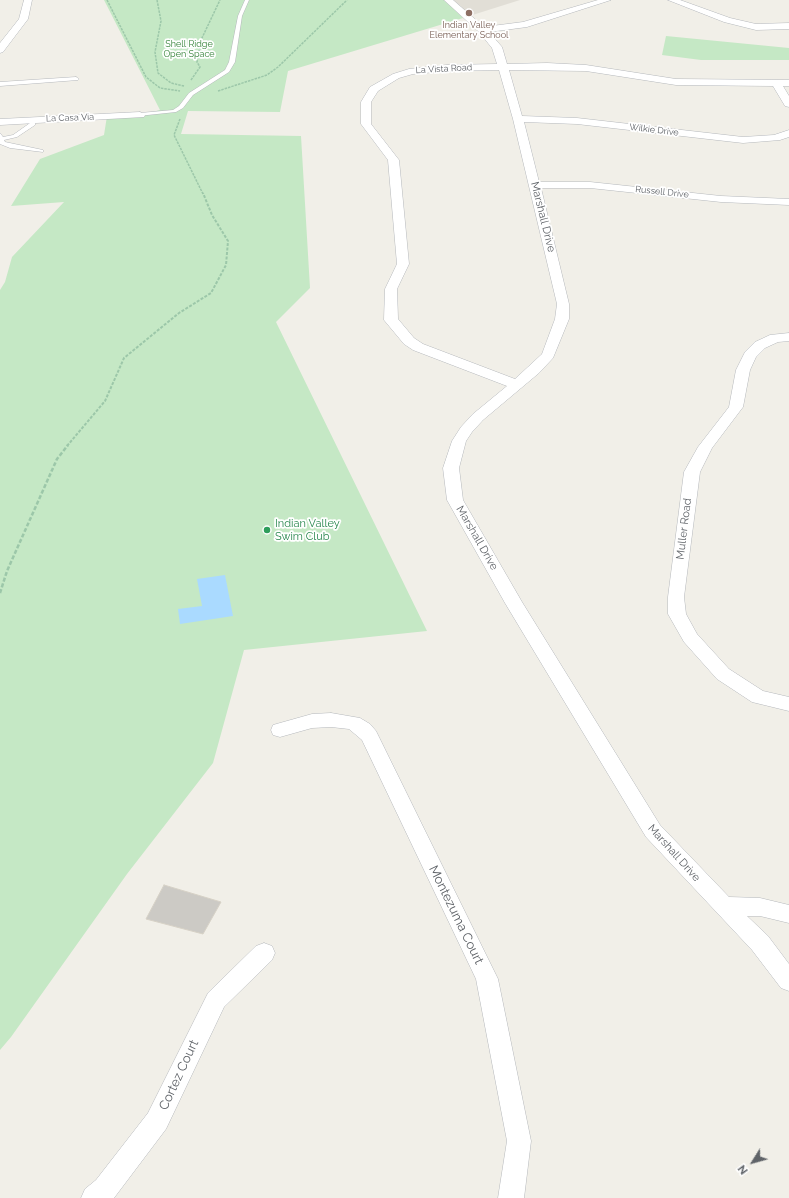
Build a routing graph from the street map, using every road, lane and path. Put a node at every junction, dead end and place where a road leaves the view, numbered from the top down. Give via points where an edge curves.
1 (28, 0) edge
2 (107, 0) edge
3 (157, 0) edge
4 (220, 0) edge
5 (247, 0) edge
6 (347, 0) edge
7 (448, 0) edge
8 (607, 0) edge
9 (672, 0) edge
10 (789, 26) edge
11 (482, 30) junction
12 (0, 50) edge
13 (504, 66) junction
14 (76, 79) dead end
15 (776, 83) junction
16 (789, 83) edge
17 (0, 84) edge
18 (185, 87) junction
19 (189, 93) junction
20 (789, 104) edge
21 (140, 115) joint
22 (181, 118) dead end
23 (33, 119) junction
24 (518, 119) junction
25 (0, 122) edge
26 (789, 133) edge
27 (0, 138) edge
28 (41, 151) dead end
29 (535, 185) junction
30 (789, 202) edge
31 (789, 337) edge
32 (517, 385) junction
33 (0, 593) edge
34 (789, 704) edge
35 (280, 730) dead end
36 (725, 906) junction
37 (789, 914) edge
38 (264, 953) dead end
39 (789, 981) edge
40 (94, 1198) edge
41 (511, 1198) edge

1 - 12 street via 23,19
2 - 19 path via 146,77 160,88
3 - 18 path via 161,21 155,52 158,73 171,83
4 - 18 path via 201,40 197,62 200,68
5 - 19 lane via 240,16 230,67
6 - 19 path via 328,16 286,61 267,75 208,94
7 - 11 street, Marshall Drive
8 - 11 street via 524,25
9 - 10 street via 727,20 749,25
11 - 13 street, Marshall Drive via 498,47
13 - 15 street, La Vista Road via 586,68 676,82
13 - 24 street, Marshall Drive
13 - 32 street, La Vista Road via 425,70 396,76 374,89 366,102 365,111 366,124 392,160 404,264 391,289 391,320 409,341 418,347
14 - 17 lane
15 - 16 street, La Vista Road
15 - 20 street
18 - 19 path
19 - 21 lane via 181,107 174,111
21 - 23 street, La Casa Via
22 - 33 path via 174,135 212,215 228,241 226,265 211,293 179,313 124,358 105,401 58,459 7,571
23 - 25 street, La Casa Via
23 - 27 lane via 33,124 15,136
24 - 26 street, Wilkie Drive via 577,121 743,140 776,138
24 - 29 street, Marshall Drive
27 - 28 lane via 10,146
29 - 30 street, Russell Drive via 590,185 721,199
29 - 32 street, Marshall Drive via 564,304 562,320 548,355
31 - 34 street, Muller Road via 775,338 760,345 750,356 744,370 736,408 705,447 692,472 676,597 677,614 690,638 723,674 758,697
32 - 36 street, Marshall Drive via 478,417 459,441 451,468 455,500 638,809 652,830 676,857
35 - 41 street, Montezuma Court via 312,721 331,720 353,723 369,736 487,979 519,1140
36 - 37 street via 760,907
36 - 39 street, Marshall Drive via 760,943
38 - 40 street, Cortez Court via 216,1000 157,1121 105,1189

